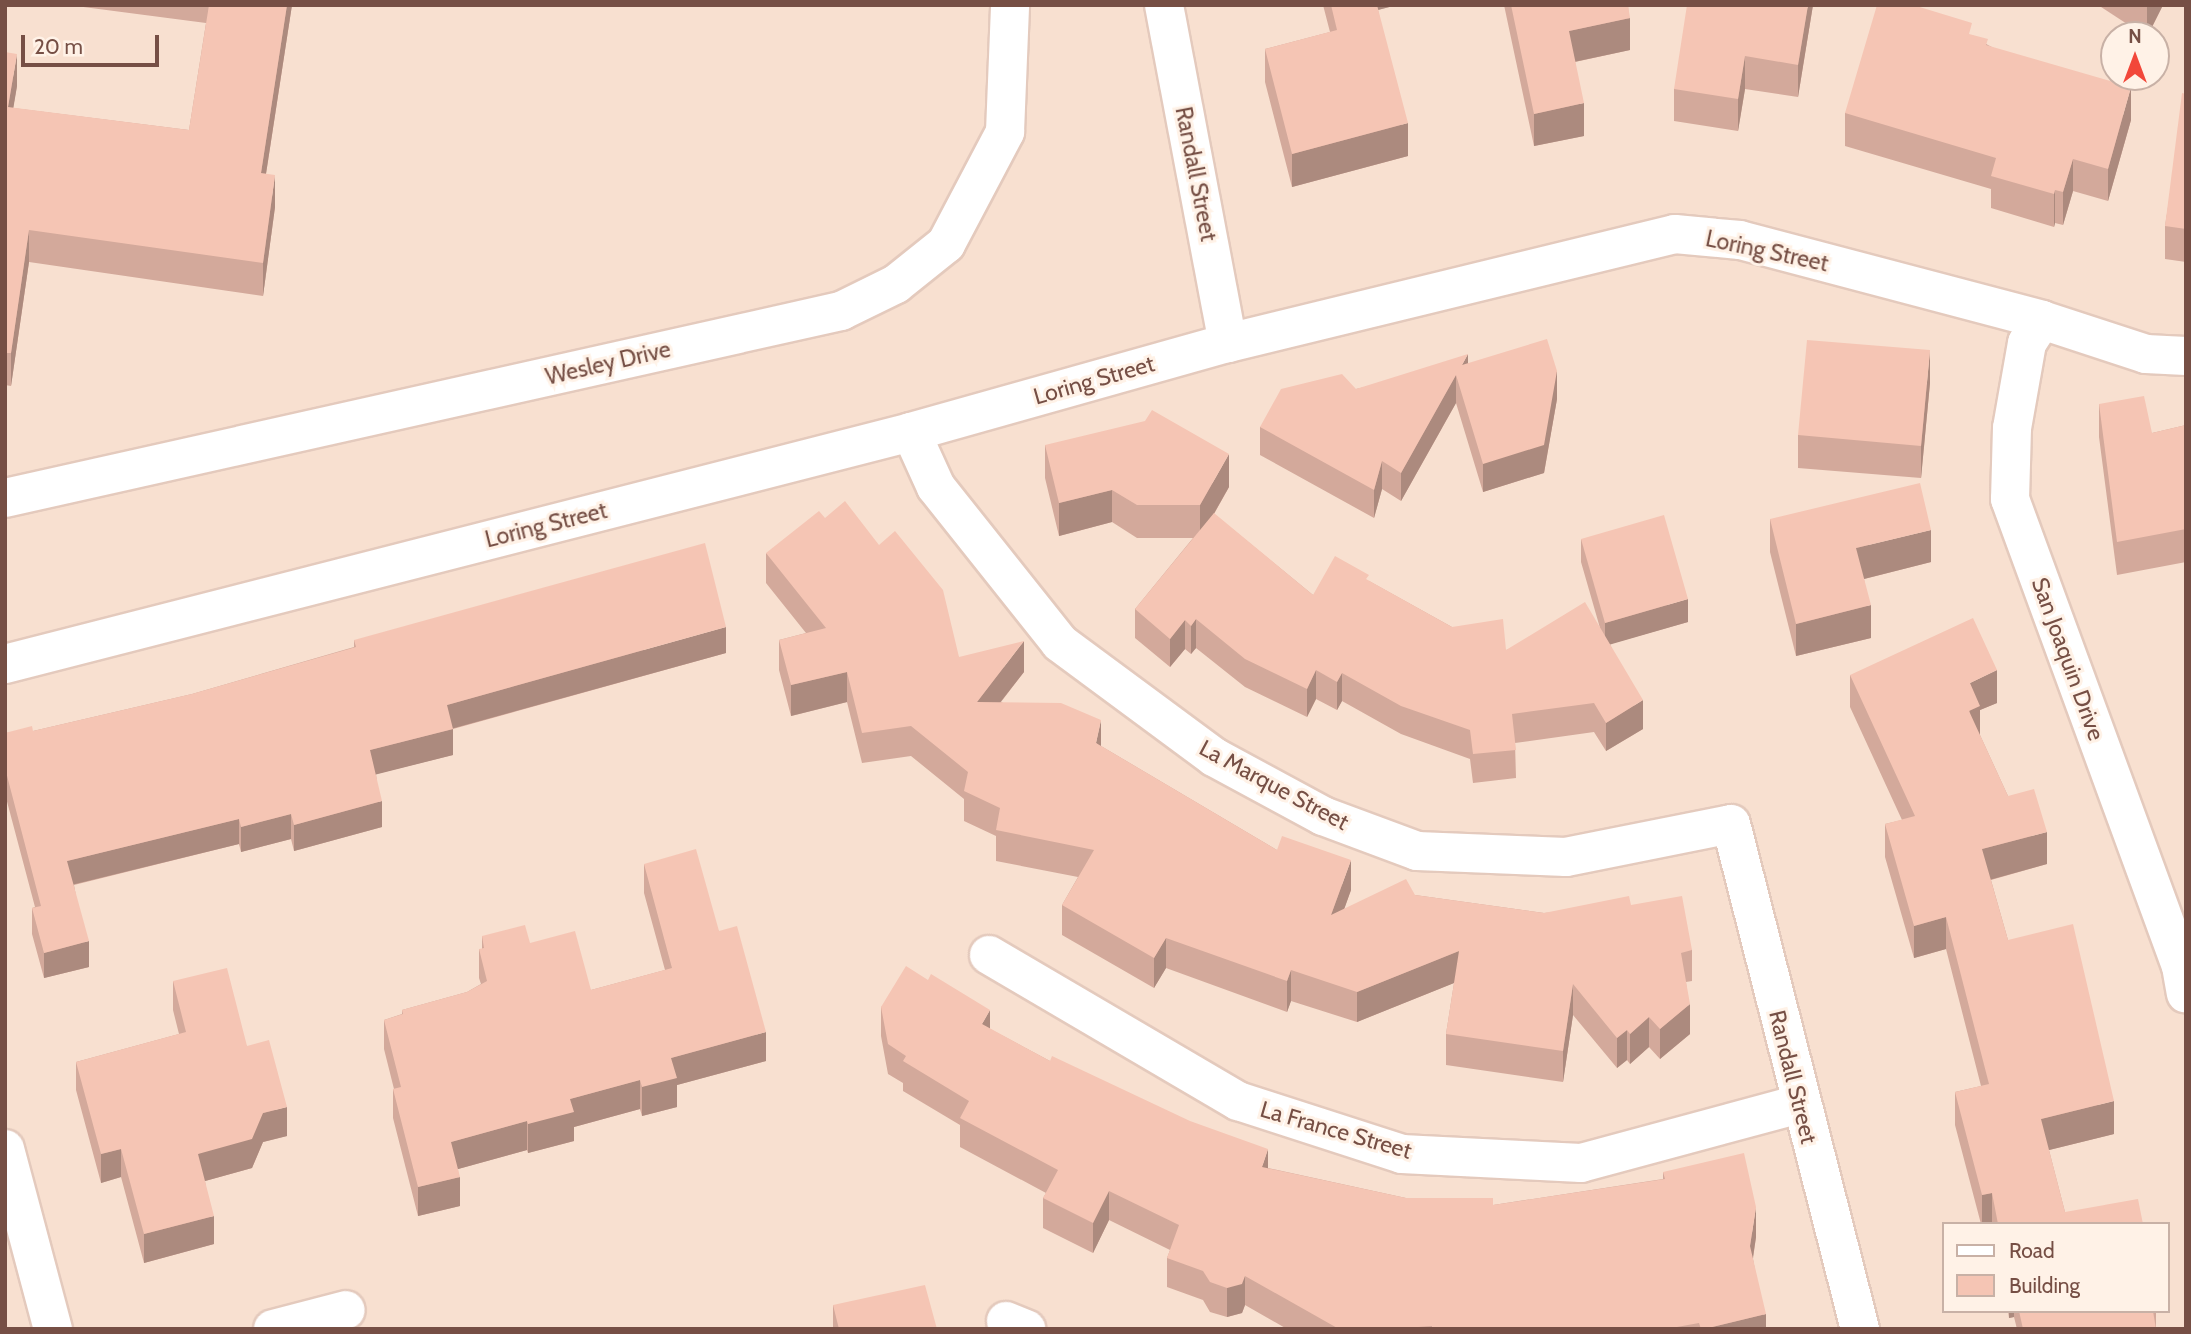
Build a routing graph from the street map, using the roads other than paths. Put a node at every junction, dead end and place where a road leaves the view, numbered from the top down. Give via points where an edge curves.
1 (1010, 5) edge
2 (1164, 5) edge
3 (2042, 320) junction
4 (1228, 343) junction
5 (2186, 356) edge
6 (911, 432) junction
7 (5, 498) edge
8 (5, 664) edge
9 (1731, 824) joint
10 (989, 955) dead end
11 (2184, 975) edge
12 (1799, 1104) junction
13 (5, 1149) edge
14 (346, 1310) dead end
15 (54, 1329) edge
16 (273, 1329) edge
17 (1860, 1329) edge

1 - 7 street, Wesley Drive via 1005,132 946,244 896,284 841,311
2 - 4 street, Randall Street
3 - 4 street, Loring Street via 1740,240 1675,234
3 - 5 street, Loring Street via 2146,355
3 - 11 street, San Joaquin Drive via 2027,343 2012,428 2010,499
4 - 6 street, Loring Street
6 - 8 street, Loring Street
6 - 9 street, La Marque Street via 936,487 1060,643 1213,757 1323,816 1417,851 1566,858
9 - 12 street, Randall Street
10 - 12 street, La France Street via 1238,1101 1402,1154 1581,1163
12 - 17 street, Randall Street
13 - 15 street
14 - 16 street

